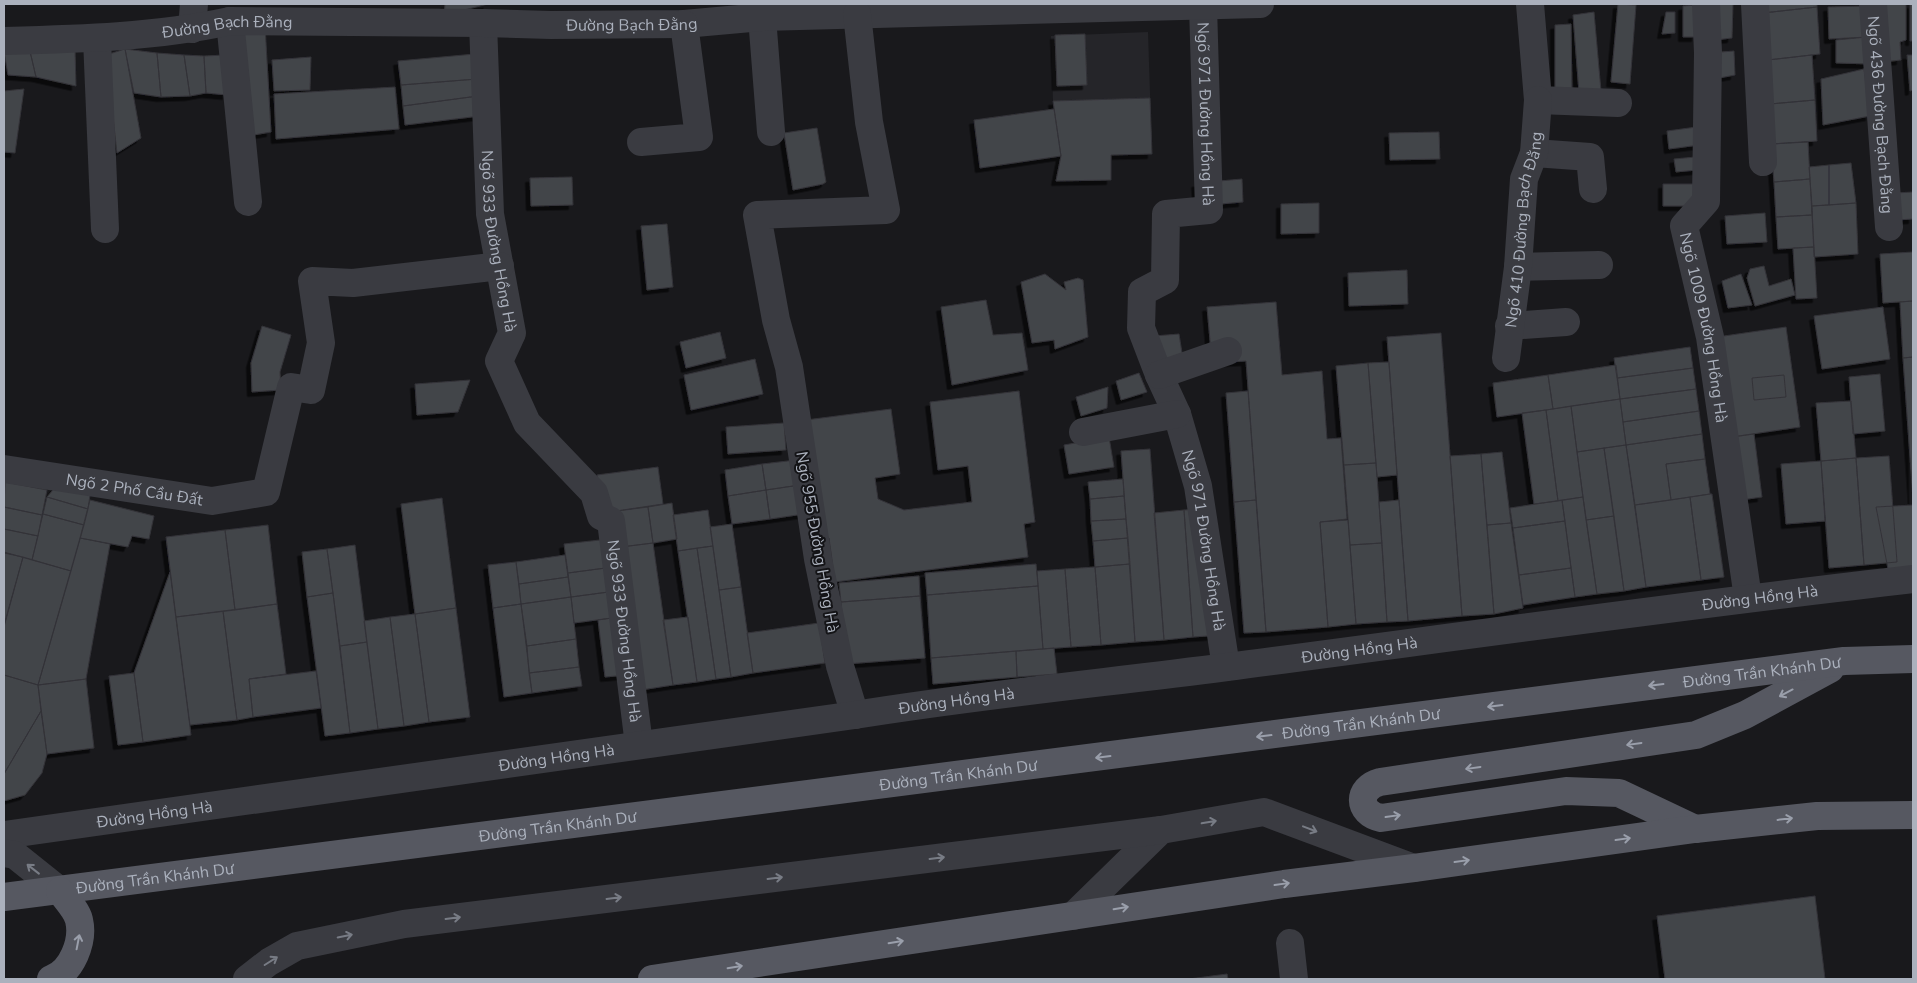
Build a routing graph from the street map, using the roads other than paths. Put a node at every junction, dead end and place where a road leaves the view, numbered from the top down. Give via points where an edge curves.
1 (1260, 4) edge
2 (1530, 4) edge
3 (1706, 4) edge
4 (1755, 4) edge
5 (1873, 4) edge
6 (1203, 6) junction
7 (906, 8) edge
8 (857, 14) junction
9 (552, 15) edge
10 (193, 16) edge
11 (762, 17) junction
12 (230, 21) junction
13 (483, 23) junction
14 (684, 24) junction
15 (97, 39) junction
16 (4, 42) edge
17 (1538, 100) junction
18 (1618, 103) dead end
19 (771, 132) dead end
20 (641, 142) dead end
21 (1534, 153) junction
22 (1763, 162) dead end
23 (1593, 189) dead end
24 (248, 202) dead end
25 (1889, 227) dead end
26 (104, 229) dead end
27 (1599, 265) dead end
28 (500, 266) junction
29 (1518, 267) junction
30 (1566, 322) dead end
31 (1509, 326) junction
32 (1228, 351) dead end
33 (1506, 358) dead end
34 (1159, 375) junction
35 (1177, 414) junction
36 (1082, 432) dead end
37 (4, 469) edge
38 (1913, 579) edge
39 (1748, 598) junction
40 (1913, 659) edge
41 (1844, 661) junction
42 (1226, 667) junction
43 (855, 715) junction
44 (639, 745) junction
45 (1913, 815) edge
46 (1161, 830) junction
47 (1695, 830) junction
48 (4, 835) edge
49 (4, 853) edge
50 (1414, 868) junction
51 (60, 891) junction
52 (4, 897) edge
53 (1073, 916) junction
54 (1290, 943) dead end
55 (51, 979) edge
56 (247, 979) edge
57 (652, 979) edge
58 (1294, 979) edge

1 - 6 street, Đường Bạch Đằng
2 - 17 street, Ngõ 410 Đường Bạch Đằng
3 - 39 street, Ngõ 1009 Đường Hồng Hà via 1706,201 1684,226 1710,337
4 - 22 street
5 - 25 street, Ngõ 436 Đường Bạch Đằng
6 - 7 street, Đường Bạch Đằng
6 - 34 street, Ngõ 971 Đường Hồng Hà via 1209,210 1166,214 1165,280 1142,292 1141,328
7 - 8 street, Đường Bạch Đằng
8 - 11 street, Đường Bạch Đằng
8 - 43 street, Ngõ 955 Đường Hồng Hà via 869,122 886,210 757,214 776,320 789,367 818,559 840,666
9 - 13 street, Đường Bạch Đằng
9 - 14 street, Đường Bạch Đằng
10 - 12 street, Đường Bạch Đằng
10 - 15 street, Đường Bạch Đằng
11 - 14 street, Đường Bạch Đằng
11 - 19 street
12 - 13 street, Đường Bạch Đằng
12 - 24 street
13 - 28 street, Ngõ 933 Đường Hồng Hà via 490,214
14 - 20 street via 698,138
15 - 16 street, Đường Bạch Đằng
15 - 26 street
17 - 18 street
17 - 21 street, Ngõ 410 Đường Bạch Đằng
21 - 23 street via 1590,157
21 - 29 street, Ngõ 410 Đường Bạch Đằng via 1524,179
27 - 29 street
28 - 37 street, Ngõ 2 Phố Cầu Đất via 353,283 312,281 321,343 311,390 291,387 266,492 212,501
28 - 44 street, Ngõ 933 Đường Hồng Hà via 512,333 499,361 527,423 594,493 601,516 611,521
29 - 31 street, Ngõ 410 Đường Bạch Đằng
30 - 31 street
31 - 33 street, Ngõ 410 Đường Bạch Đằng
32 - 34 street
34 - 35 street, Ngõ 971 Đường Hồng Hà
35 - 36 street
35 - 42 street, Ngõ 971 Đường Hồng Hà via 1198,486
38 - 39 street, Đường Hồng Hà
39 - 42 street, Đường Hồng Hà
40 - 41 main road, Đường Trần Khánh Dư
41 -> 47 main road via 1745,715 1696,735 1380,782 1367,788 1362,803 1368,814 1381,818 1566,791 1619,793
41 -> 51 main road, Đường Trần Khánh Dư
42 - 43 street, Đường Hồng Hà
43 - 44 street, Đường Hồng Hà
44 - 48 street, Đường Hồng Hà
47 -> 45 main road via 1817,816
46 -> 50 street via 1264,812
46 - 53 street
56 -> 46 street via 297,946 404,924
50 -> 47 main road
51 -> 49 street via 15,855
53 -> 50 main road
51 - 52 main road, Đường Trần Khánh Dư
55 -> 51 main road via 70,964 80,942 79,920
57 -> 53 main road
54 - 58 street

